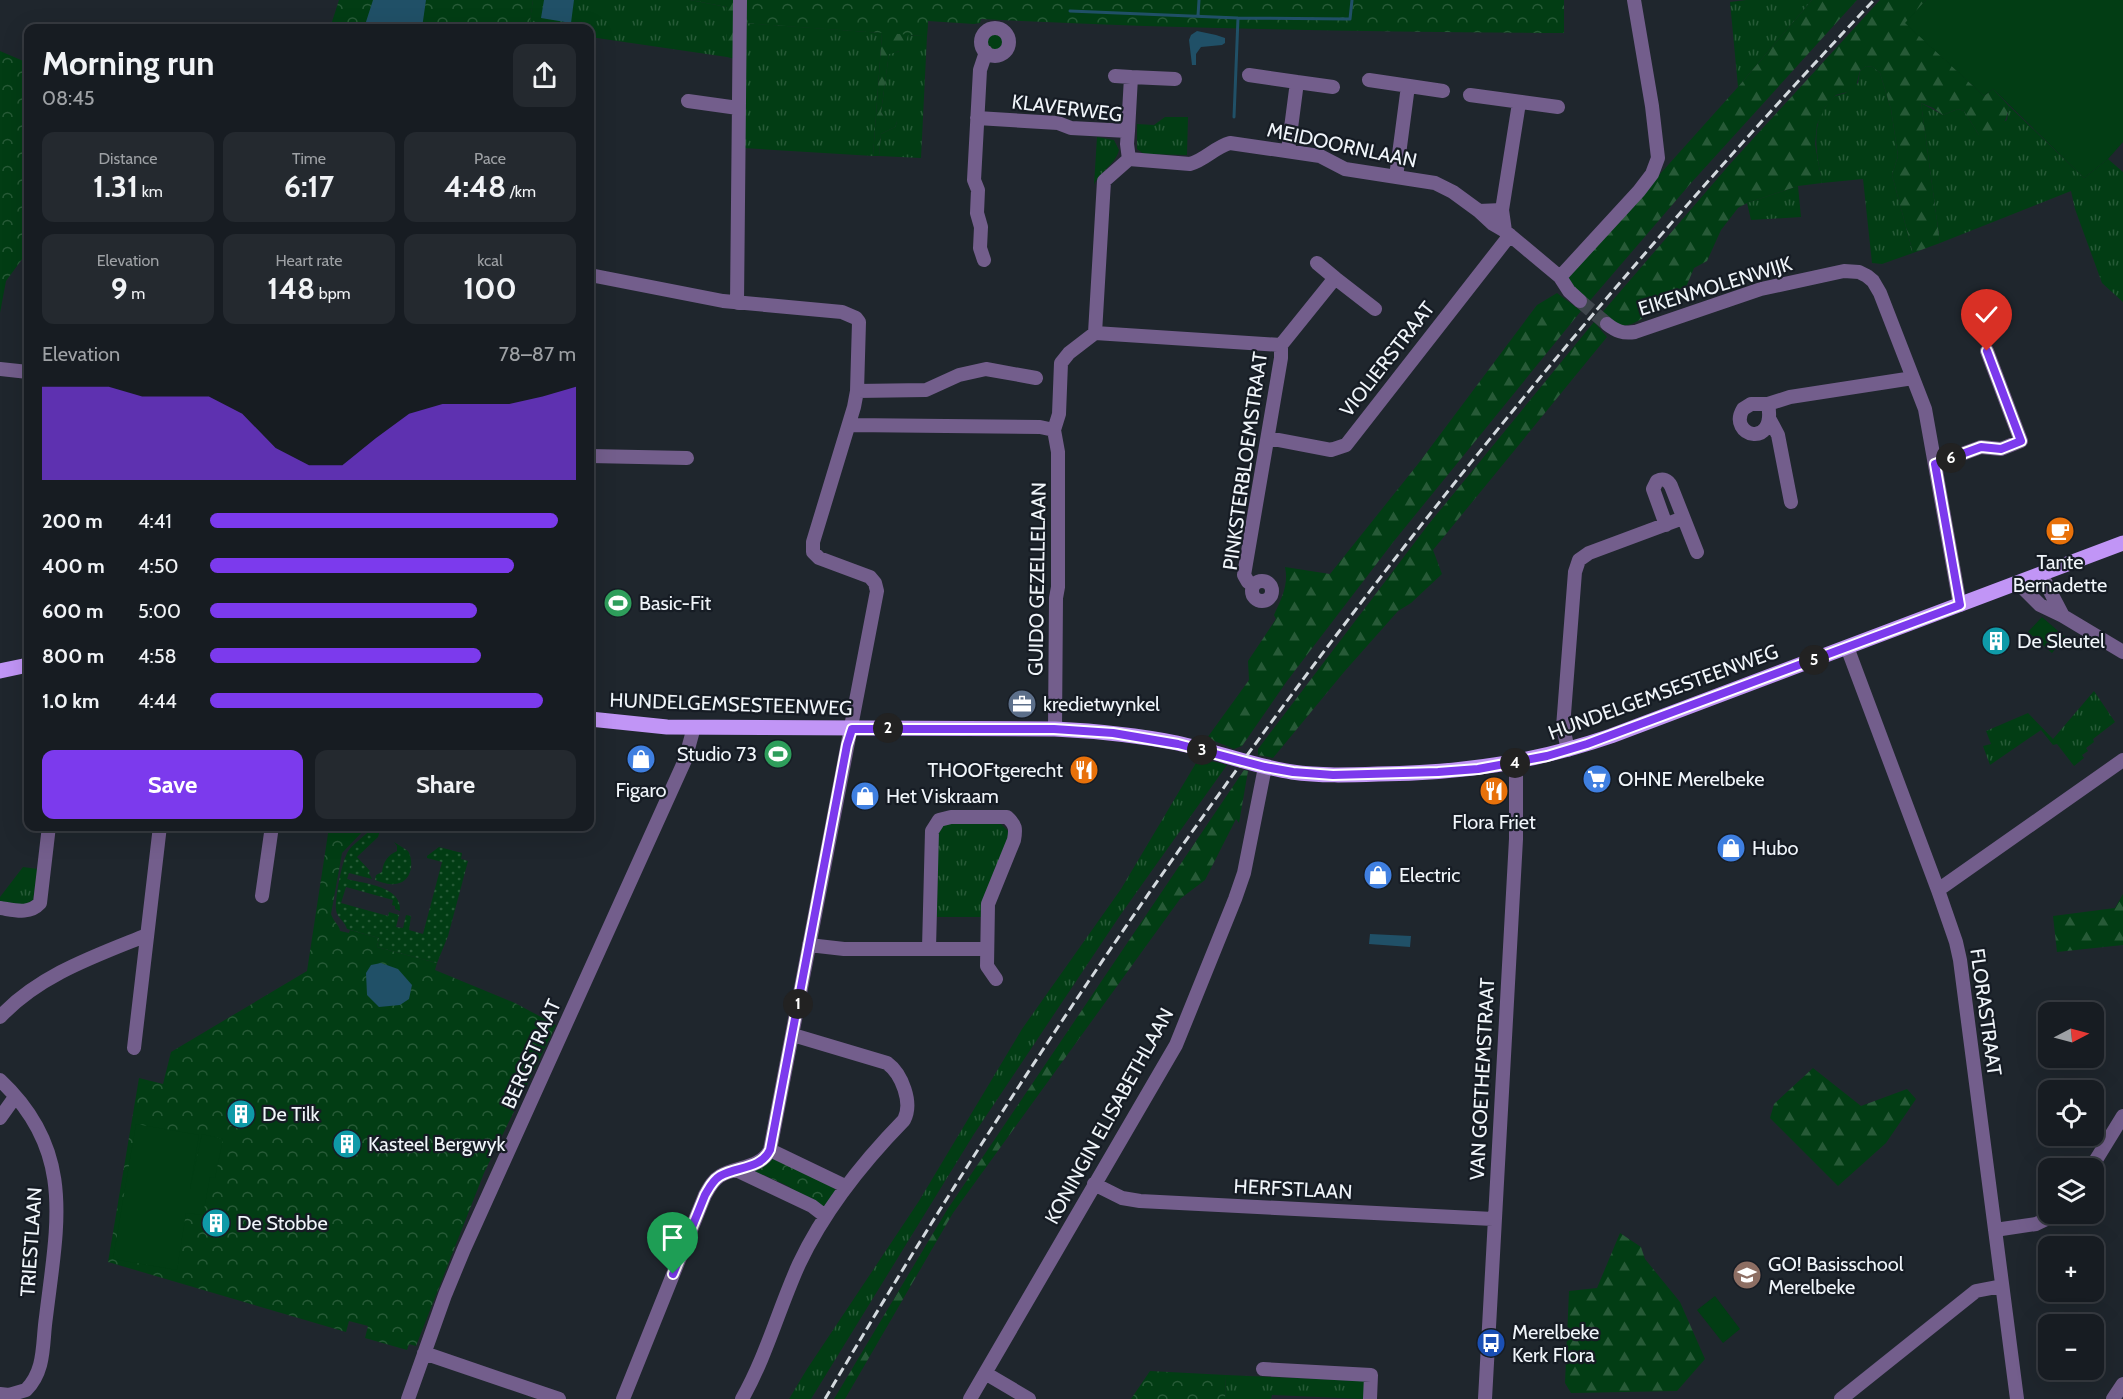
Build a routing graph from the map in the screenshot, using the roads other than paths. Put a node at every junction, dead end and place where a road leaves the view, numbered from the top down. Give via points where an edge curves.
1 (740, 0) edge
2 (1634, 0) edge
3 (986, 52) dead end
4 (1249, 75) dead end
5 (1116, 76) dead end
6 (1131, 77) junction
7 (1175, 79) dead end
8 (1369, 80) dead end
9 (1297, 82) junction
10 (1408, 86) junction
11 (1333, 87) dead end
12 (1443, 91) dead end
13 (1470, 94) dead end
14 (688, 101) dead end
15 (1519, 103) junction
16 (738, 108) junction
17 (1557, 108) dead end
18 (977, 118) junction
19 (1128, 131) junction
20 (1288, 151) junction
21 (1129, 159) junction
22 (1396, 177) junction
23 (1502, 210) junction
24 (1479, 211) junction
25 (1507, 233) junction
26 (984, 261) dead end
27 (1317, 263) dead end
28 (594, 276) edge
29 (1560, 277) junction
30 (1335, 278) junction
31 (1580, 301) tunnel mouth
32 (737, 303) junction
33 (1375, 309) dead end
34 (1607, 324) tunnel mouth
35 (1095, 333) junction
36 (1281, 345) junction
37 (1987, 351) dead end
38 (0, 369) edge
39 (24, 372) edge
40 (1036, 378) dead end
41 (1913, 378) junction
42 (857, 391) junction
43 (1768, 404) junction
44 (1770, 420) junction
45 (850, 425) junction
46 (1054, 430) junction
47 (1268, 438) junction
48 (594, 456) edge
49 (687, 458) dead end
50 (1935, 464) junction
51 (1791, 502) dead end
52 (1683, 518) junction
53 (1666, 525) junction
54 (2123, 543) edge
55 (1697, 552) dead end
56 (2041, 574) junction
57 (2018, 583) junction
58 (1254, 585) dead end
59 (1960, 605) junction
60 (2063, 616) junction
61 (1847, 647) junction
62 (2123, 652) edge
63 (24, 666) edge
64 (0, 671) edge
65 (594, 720) edge
66 (694, 727) junction
67 (852, 729) junction
68 (1054, 729) junction
69 (1568, 750) junction
70 (2123, 760) edge
71 (1516, 762) junction
72 (1265, 767) junction
73 (49, 831) edge
74 (158, 831) edge
75 (271, 831) edge
76 (1938, 890) junction
77 (262, 896) dead end
78 (0, 908) edge
79 (147, 935) junction
80 (809, 945) junction
81 (930, 948) junction
82 (987, 949) junction
83 (996, 979) dead end
84 (0, 1017) edge
85 (793, 1035) junction
86 (134, 1048) dead end
87 (0, 1080) edge
88 (15, 1097) junction
89 (2123, 1116) edge
90 (0, 1118) edge
91 (768, 1155) junction
92 (2097, 1158) edge
93 (736, 1170) junction
94 (1094, 1184) junction
95 (845, 1186) junction
96 (825, 1216) junction
97 (1493, 1219) junction
98 (2038, 1223) edge
99 (1995, 1230) junction
100 (2002, 1286) junction
101 (424, 1353) junction
102 (1263, 1369) dead end
103 (985, 1373) junction
104 (2123, 1384) edge
105 (0, 1394) edge
106 (408, 1399) edge
107 (559, 1399) edge
108 (623, 1399) edge
109 (742, 1399) edge
110 (970, 1399) edge
111 (1029, 1399) edge
112 (1370, 1399) edge
113 (1485, 1399) edge
114 (1841, 1399) edge
115 (2017, 1399) edge
116 (2113, 1399) edge

1 - 16 street
2 - 29 street via 1658,158 1639,191
3 - 18 street via 980,70
4 - 9 street
5 - 6 street
6 - 7 street
6 - 19 street
8 - 10 street
9 - 11 street
9 - 20 street
10 - 12 street
10 - 22 street
13 - 15 street
14 - 16 street
15 - 17 street
15 - 23 street
16 - 32 street
18 - 19 street, KLAVERWEG
18 - 26 street via 974,180
19 - 21 street, KLAVERWEG
20 - 21 street, MEIDOORNLAAN via 1230,143 1190,164
20 - 22 street, MEIDOORNLAAN via 1320,156 1345,169
21 - 35 street via 1108,176 1102,189
22 - 24 street, MEIDOORNLAAN via 1443,186
23 - 24 street
23 - 25 street
24 - 25 street, MEIDOORNLAAN
25 - 29 street, MEIDOORNLAAN
25 - 47 street, VIOLIERSTRAAT via 1346,445 1331,450
27 - 30 street
28 - 32 street
29 - 31 street
30 - 33 street
30 - 36 street
32 - 42 street via 842,312 856,318
34 - 41 street, EIKENMOLENWIJK via 1616,331 1635,332 1761,289 1844,271 1859,272 1877,288
35 - 36 street, PINKSTERBLOEMSTRAAT
35 - 46 street, GUIDO GEZELLELAAN via 1061,363 1059,414
36 - 47 street, PINKSTERBLOEMSTRAAT
37 - 50 street via 2021,441 2001,449 1981,447
38 - 39 street
40 - 42 street via 986,369 959,375 926,390
41 - 43 street via 1790,397
41 - 50 street, EIKENMOLENWIJK via 1925,409
42 - 45 street
43 - 44 street
43 - 44 street via 1747,405 1740,413 1740,422 1745,430 1758,434
44 - 51 street via 1778,435
45 - 46 street
45 - 67 street via 813,552 819,558 870,577 877,591
46 - 68 street, GUIDO GEZELLELAAN via 1058,452 1058,587
47 - 58 street, PINKSTERBLOEMSTRAAT via 1244,574
48 - 49 street
50 - 59 street, EIKENMOLENWIJK
52 - 53 street
52 - 53 street via 1670,484 1659,480 1653,489
52 - 55 street
53 - 69 street via 1589,553 1576,565 1563,727
54 - 56 main road, HUNDELGEMSESTEENWEG
56 - 57 main road, HUNDELGEMSESTEENWEG
56 - 60 street
57 - 59 main road, HUNDELGEMSESTEENWEG
57 - 60 street via 2040,605
59 - 61 main road, HUNDELGEMSESTEENWEG
60 - 62 street
61 - 69 main road, HUNDELGEMSESTEENWEG
61 - 76 street, FLORASTRAAT
63 - 64 main road
65 - 66 main road, HUNDELGEMSESTEENWEG
66 - 67 main road, HUNDELGEMSESTEENWEG
66 - 101 street, BERGSTRAAT via 685,760 464,1250
67 - 68 main road, HUNDELGEMSESTEENWEG
67 - 80 street
68 - 72 main road, HUNDELGEMSESTEENWEG via 1167,742
69 - 71 main road, HUNDELGEMSESTEENWEG
70 - 76 street
71 - 72 main road, HUNDELGEMSESTEENWEG via 1478,769 1351,775
71 - 97 street, VAN GOETHEMSTRAAT via 1516,839
72 - 94 street, KONINGIN ELISABETHLAAN via 1246,866 1176,1045
73 - 78 street via 39,903 26,912
74 - 79 street
75 - 77 street
76 - 99 street, FLORASTRAAT via 1960,960
79 - 84 street via 48,978
79 - 86 street
80 - 81 street via 844,949
80 - 85 street
81 - 82 street
81 - 82 street via 932,831 939,820 951,817 1007,817 1016,829 988,904
82 - 83 street via 987,966
85 - 91 street
85 - 95 street via 887,1063 898,1075 908,1104 904,1120
87 - 88 street, TRIESTLAAN
88 - 90 street
88 - 105 street, TRIESTLAAN via 32,1119 49,1154 56,1182 57,1214 39,1372 26,1390
89 - 92 street
91 - 93 street
91 - 95 street
93 - 96 street
93 - 108 street via 719,1177 705,1195
94 - 97 street, HERFSTLAAN via 1122,1198 1140,1201
94 - 103 street, KONINGIN ELISABETHLAAN
95 - 96 street
96 - 109 street via 799,1264
97 - 113 street, VAN GOETHEMSTRAAT
98 - 99 street
99 - 100 street, FLORASTRAAT
100 - 114 street via 1976,1291
100 - 115 street, FLORASTRAAT
101 - 106 street, BERGSTRAAT
101 - 107 street
102 - 112 street via 1371,1375
103 - 110 street, KONINGIN ELISABETHLAAN
103 - 111 street
104 - 116 street

